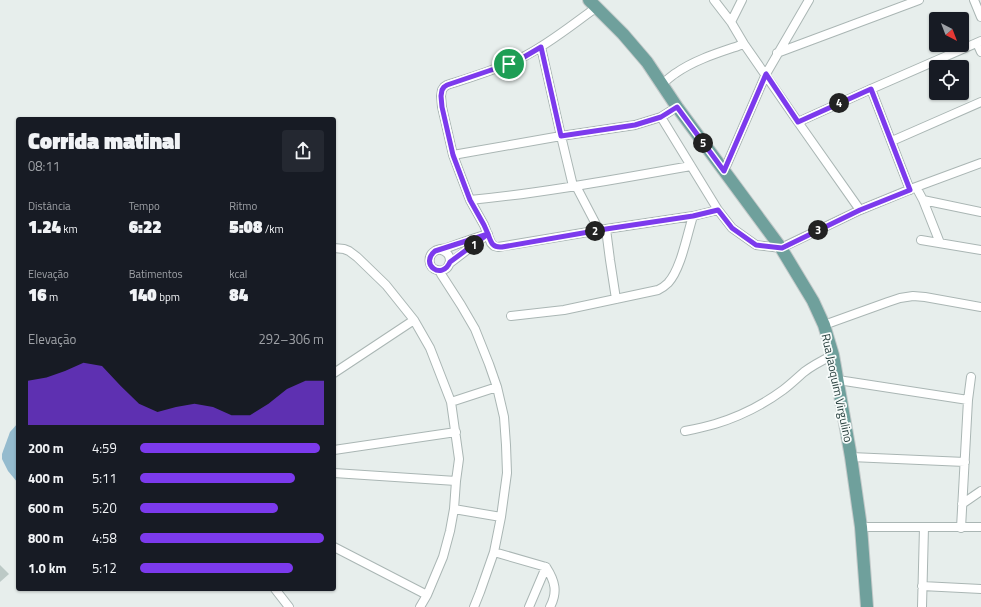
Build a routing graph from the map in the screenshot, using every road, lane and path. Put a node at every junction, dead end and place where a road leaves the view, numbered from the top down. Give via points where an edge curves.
1 (714, 0) edge
2 (742, 0) edge
3 (809, 0) edge
4 (919, 0) edge
5 (974, 0) edge
6 (593, 4) edge
7 (981, 17) edge
8 (731, 22) junction
9 (979, 42) edge
10 (744, 44) junction
11 (541, 47) junction
12 (981, 52) edge
13 (777, 53) junction
14 (766, 74) junction
15 (662, 85) junction
16 (871, 89) junction
17 (981, 102) edge
18 (677, 107) junction
19 (661, 117) junction
20 (798, 122) junction
21 (561, 136) junction
22 (892, 140) junction
23 (453, 155) junction
24 (981, 163) edge
25 (691, 166) junction
26 (724, 171) junction
27 (575, 186) junction
28 (913, 189) junction
29 (470, 200) junction
30 (923, 200) junction
31 (718, 210) junction
32 (860, 210) junction
33 (981, 212) edge
34 (693, 216) junction
35 (603, 229) junction
36 (488, 234) junction
37 (921, 240) dead end
38 (940, 243) junction
39 (336, 248) edge
40 (782, 248) junction
41 (441, 250) junction
42 (981, 250) edge
43 (450, 262) junction
44 (440, 271) junction
45 (616, 299) junction
46 (981, 308) edge
47 (511, 316) dead end
48 (414, 320) junction
49 (824, 325) junction
50 (833, 355) junction
51 (336, 372) edge
52 (971, 377) dead end
53 (838, 380) junction
54 (497, 387) junction
55 (968, 400) junction
56 (452, 402) junction
57 (685, 431) dead end
58 (456, 432) junction
59 (336, 450) edge
60 (851, 457) junction
61 (965, 462) junction
62 (336, 473) edge
63 (456, 481) junction
64 (981, 491) edge
65 (962, 504) junction
66 (454, 510) junction
67 (501, 517) junction
68 (924, 526) junction
69 (981, 527) edge
70 (861, 528) junction
71 (961, 528) junction
72 (336, 548) edge
73 (494, 552) junction
74 (546, 567) junction
75 (922, 586) junction
76 (981, 589) edge
77 (277, 591) edge
78 (427, 595) junction
79 (289, 607) edge
80 (420, 607) edge
81 (474, 607) edge
82 (529, 607) edge
83 (550, 607) edge
84 (867, 607) edge
85 (922, 607) edge

1 - 8 street
2 - 8 street
3 - 13 street
4 - 13 street
5 - 7 street
6 - 11 street
6 - 15 main road, Rua Jaoquim Virgulino via 647,62
8 - 10 street
9 - 12 street
9 - 16 street
10 - 14 street
10 - 15 street via 689,65
11 - 21 street
11 - 23 street via 509,64 444,87 441,96 442,107
13 - 14 street
14 - 20 street
14 - 26 street
15 - 18 main road, Rua Jaoquim Virgulino
16 - 20 street
16 - 22 street
17 - 22 street
18 - 19 street
18 - 26 main road, Rua Jaoquim Virgulino
19 - 21 street via 635,125
19 - 25 street
20 - 32 street
21 - 23 street
21 - 27 street
22 - 28 street
23 - 29 street
24 - 28 street
25 - 27 street
25 - 31 street
26 - 40 main road, Rua Jaoquim Virgulino
27 - 29 street
27 - 35 street
28 - 30 street
28 - 32 street
29 - 36 street
30 - 33 street
30 - 38 street
31 - 34 street
31 - 40 street via 732,228 756,245
32 - 40 street
34 - 35 street
34 - 45 street via 677,266 669,282 658,290
35 - 36 street via 498,247 491,243
35 - 45 street
36 - 41 street
36 - 43 street
37 - 38 street
38 - 42 street
39 - 48 street via 349,251 357,257 386,285
40 - 49 main road, Rua Jaoquim Virgulino
41 - 43 street via 448,254
41 - 44 street via 435,251 429,260 432,268
43 - 44 street
44 - 54 street via 475,329
45 - 47 street via 564,310
46 - 49 street via 913,296 888,302
48 - 51 street
48 - 56 street via 430,348
49 - 50 main road, Rua Jaoquim Virgulino
50 - 53 main road, Rua Jaoquim Virgulino
50 - 57 street via 805,372 783,390 750,409 714,425
52 - 55 street
53 - 55 street
53 - 60 main road, Rua Jaoquim Virgulino
54 - 56 street
54 - 67 street via 504,417 507,473
55 - 61 street
56 - 58 street
58 - 59 street
58 - 63 street via 459,459
60 - 61 street
60 - 70 main road, Rua Jaoquim Virgulino
61 - 65 street
62 - 63 street
63 - 66 street
64 - 65 street
65 - 71 street
66 - 67 street
66 - 78 street via 443,557
67 - 73 street
68 - 70 street
68 - 71 street
68 - 75 street
69 - 71 street
70 - 84 main road, Rua Jaoquim Virgulino
72 - 78 street
73 - 74 street
73 - 81 street
74 - 82 street
74 - 83 street via 555,591
75 - 76 street
75 - 85 street
77 - 79 street
78 - 80 street

